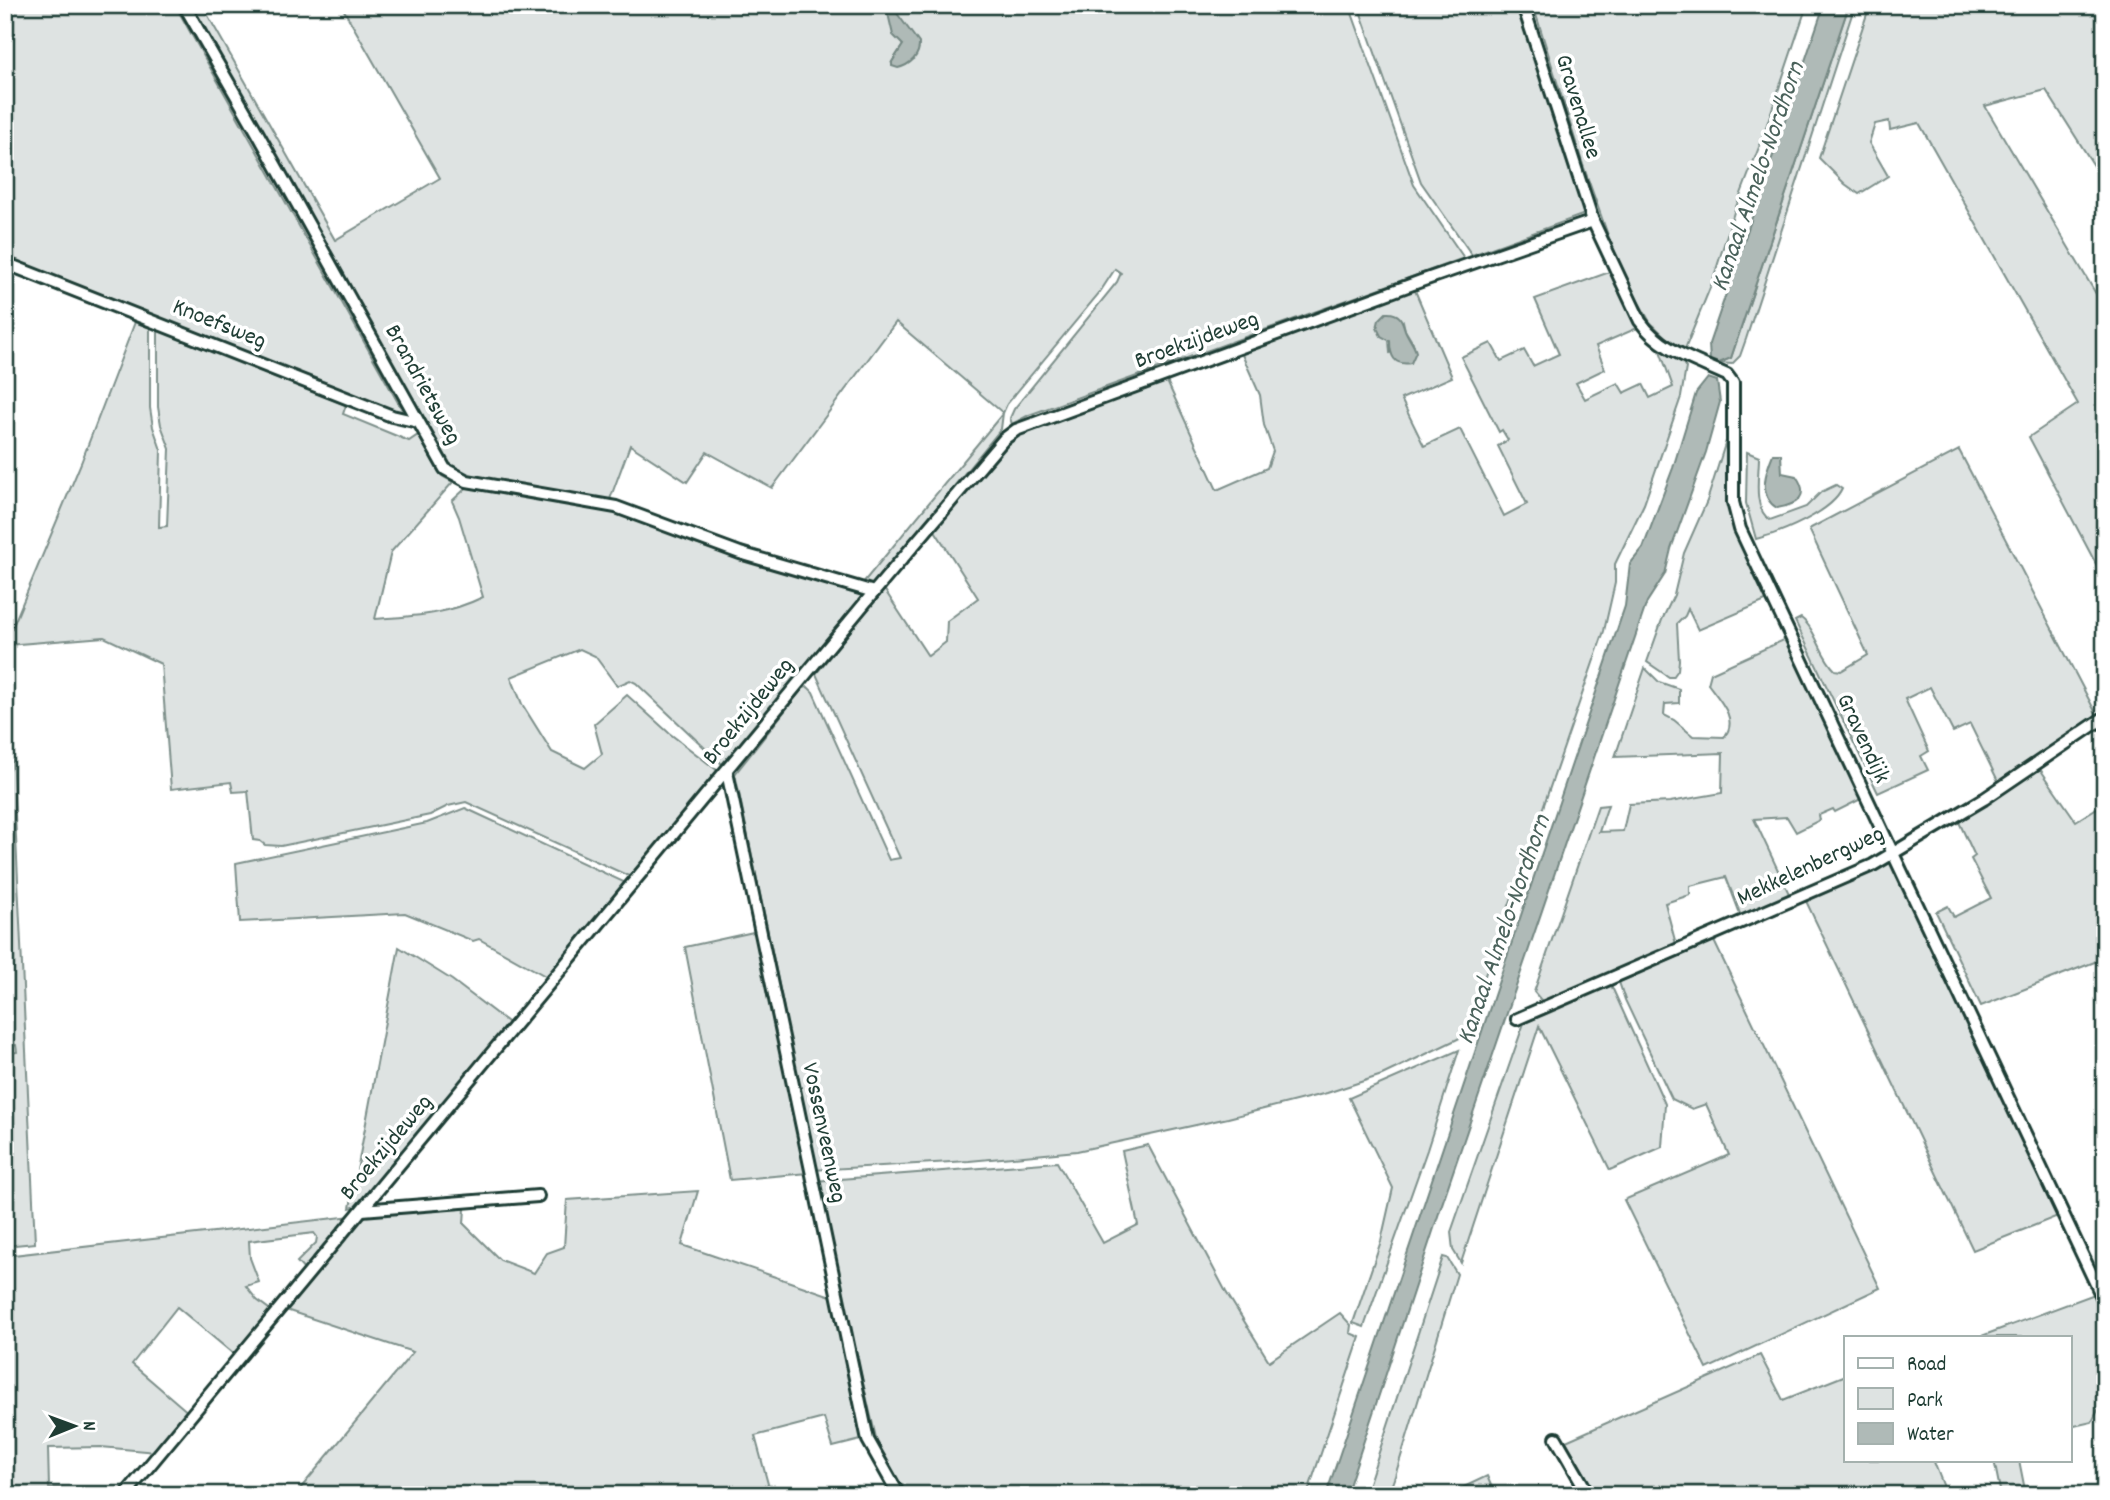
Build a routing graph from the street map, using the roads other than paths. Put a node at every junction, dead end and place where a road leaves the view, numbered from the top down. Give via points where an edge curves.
1 (184, 5) edge
2 (1523, 5) edge
3 (1593, 221) junction
4 (5, 262) edge
5 (418, 422) junction
6 (874, 592) junction
7 (2105, 717) edge
8 (727, 772) junction
9 (1893, 854) junction
10 (1517, 1019) dead end
11 (538, 1196) dead end
12 (362, 1210) junction
13 (2105, 1303) edge
14 (1556, 1438) dead end
15 (125, 1495) edge
16 (899, 1495) edge
17 (1589, 1495) edge

1 - 5 street, Brandrietsweg
2 - 3 street, Gravenallee
3 - 6 street, Broekzijdeweg via 1016,430
3 - 9 street, Gravendijk via 1647,331 1663,346 1727,375 1733,383 1736,517
4 - 5 street, Knoefsweg via 392,416
5 - 6 street, Brandrietsweg via 445,469 467,481 615,506 740,553
6 - 8 street, Broekzijdeweg
7 - 9 street, Mekkelenbergweg
8 - 12 street, Broekzijdeweg
8 - 16 street, Vossenveenweg via 868,1440
9 - 10 street, Mekkelenbergweg
9 - 13 street, Gravendijk
11 - 12 street
12 - 15 street, Broekzijdeweg
14 - 17 street

